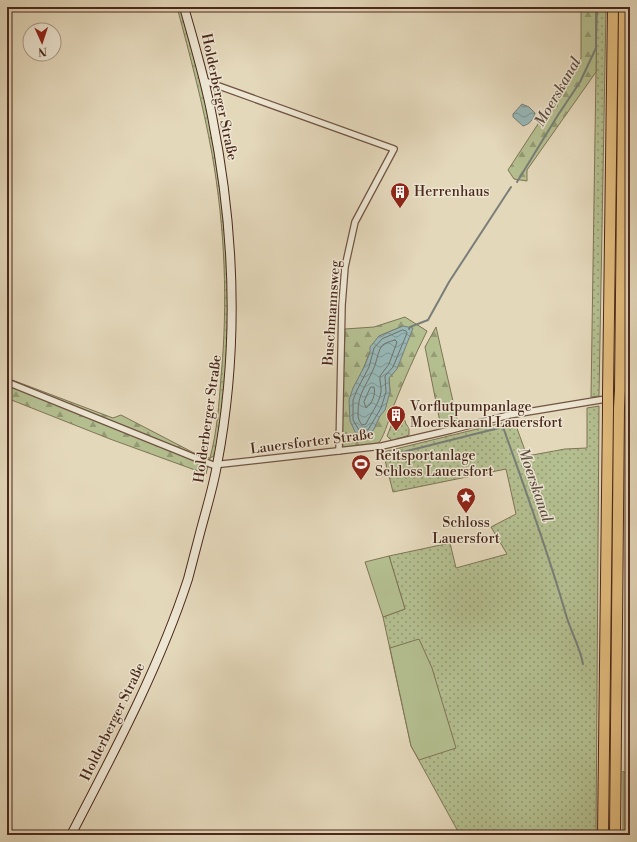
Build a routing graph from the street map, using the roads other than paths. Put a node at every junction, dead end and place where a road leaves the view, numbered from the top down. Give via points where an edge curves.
1 (184, 7) edge
2 (613, 7) edge
3 (624, 7) edge
4 (205, 81) junction
5 (7, 382) edge
6 (630, 395) edge
7 (339, 451) junction
8 (217, 464) junction
9 (71, 835) edge
10 (603, 835) edge
11 (615, 835) edge

1 - 4 main road, Holderberger Straße
2 - 10 highway, bridge
3 - 11 highway, bridge
4 - 7 street, Buschmannsweg via 394,149 355,222 345,267
4 - 8 main road, Holderberger Straße via 224,188 231,266 231,354
5 - 8 street, Lauersforter Straße via 213,465
6 - 7 street, Lauersforter Straße via 509,415 382,446
7 - 8 street, Lauersforter Straße
8 - 9 main road, Holderberger Straße via 188,578 153,670 116,750

